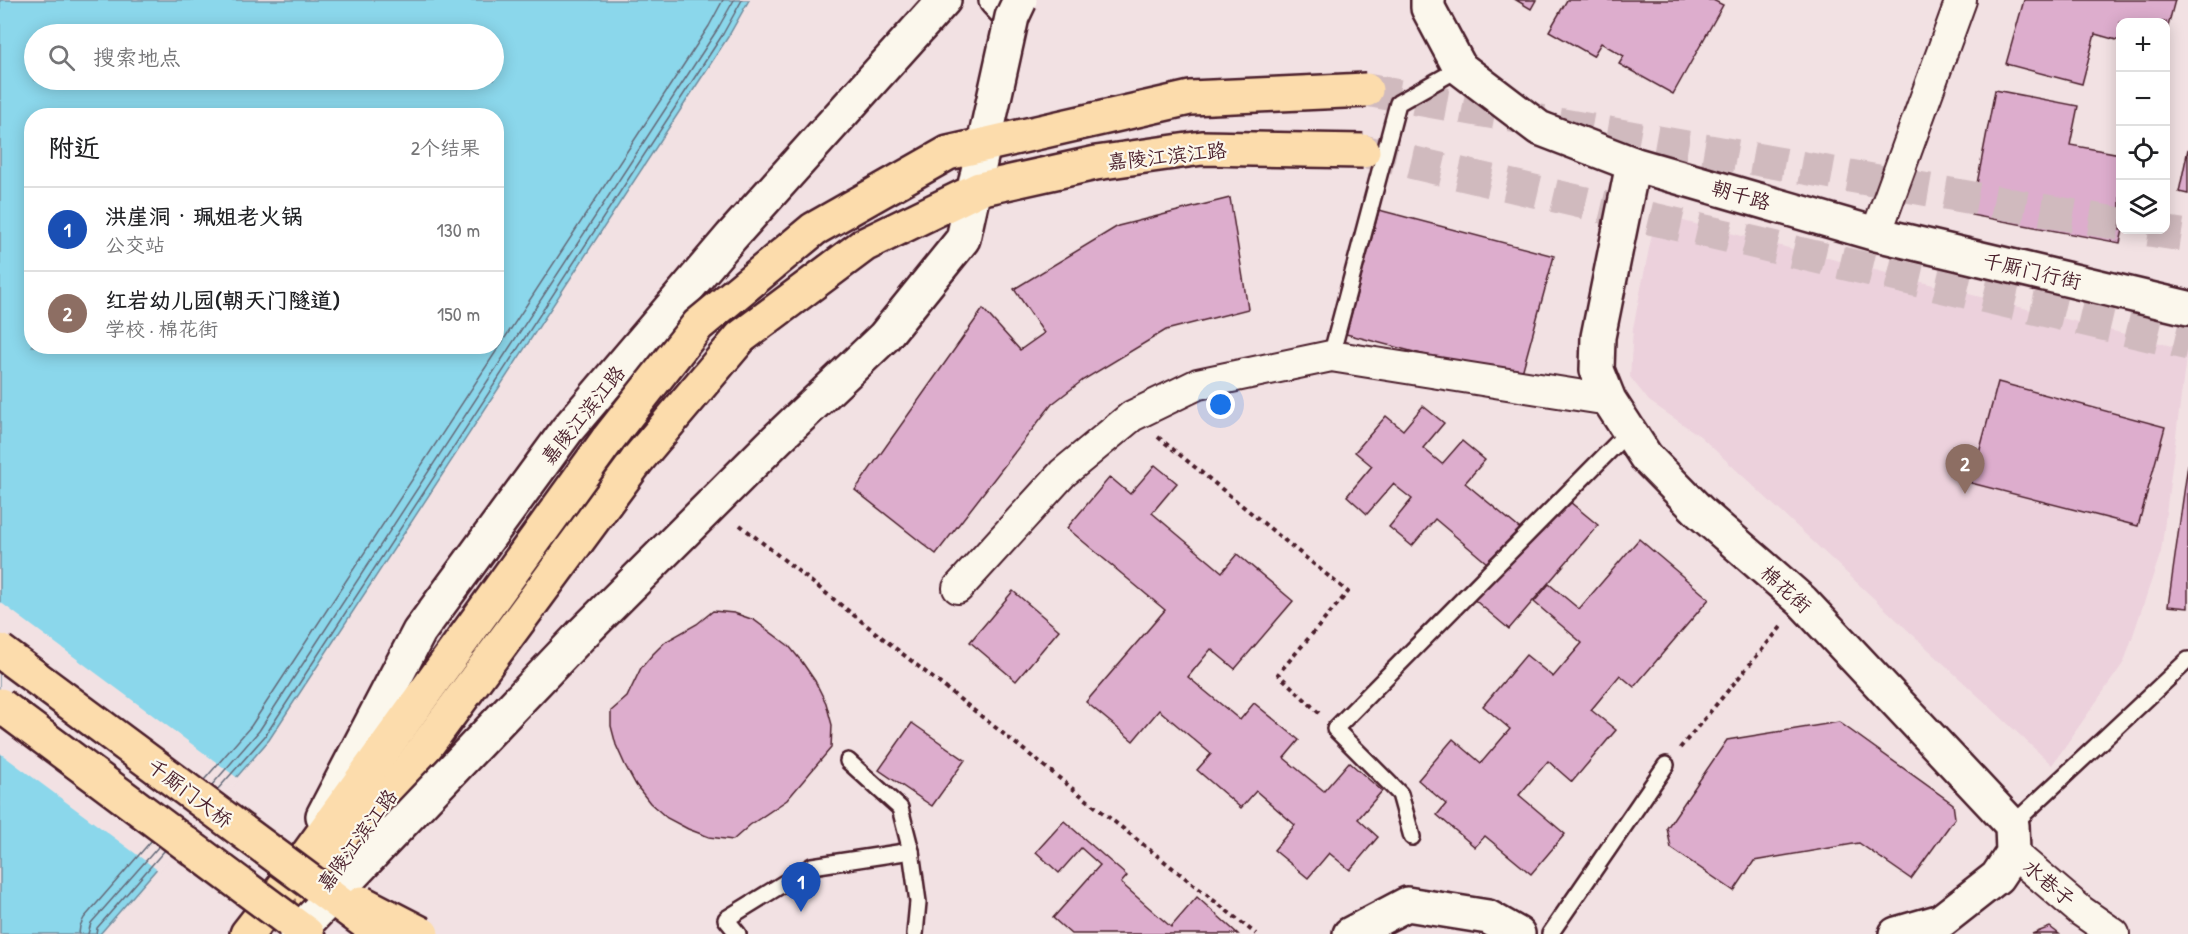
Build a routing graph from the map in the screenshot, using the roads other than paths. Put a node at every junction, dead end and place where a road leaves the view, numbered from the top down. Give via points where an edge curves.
1 (1428, 0) edge
2 (1961, 0) edge
3 (948, 2) edge
4 (1009, 6) edge
5 (1460, 68) junction
6 (1366, 90) tunnel mouth
7 (1363, 151) tunnel mouth
8 (1633, 164) junction
9 (1876, 234) junction
10 (2188, 308) edge
11 (1331, 356) junction
12 (1609, 400) junction
13 (1629, 431) junction
14 (958, 588) dead end
15 (0, 651) edge
16 (2188, 660) edge
17 (0, 705) edge
18 (848, 761) dead end
19 (1666, 765) road end
20 (1412, 837) dead end
21 (2012, 839) junction
22 (910, 851) junction
23 (287, 872) junction
24 (247, 934) edge
25 (288, 934) edge
26 (296, 934) edge
27 (307, 934) edge
28 (381, 934) edge
29 (422, 934) edge
30 (738, 934) edge
31 (915, 934) edge
32 (1350, 934) edge
33 (1518, 934) edge
34 (1550, 934) edge
35 (1896, 934) edge
36 (2114, 934) edge

1 - 5 main road, 朝千路 via 1428,8
2 - 9 street
3 - 23 main road, 嘉陵江滨江路 via 731,237 567,430 419,632
4 - 26 main road, 嘉陵江滨江路, bridge via 963,239 884,338 581,635
5 - 8 main road, 朝千路 via 1539,128
5 - 11 lane via 1398,103
6 - 23 main road, 嘉陵江滨江路, bridge via 1190,98 948,153 813,229 698,325 608,439
7 - 25 main road, 嘉陵江滨江路, bridge via 1202,148 1096,164 979,189 864,245 741,337 646,450
8 - 9 main road, 朝千路
8 - 12 main road, 棉花街 via 1598,337 1598,370
9 - 10 main road, 千厮门行街
11 - 12 street
11 - 14 street via 1198,384 1132,416 1063,473
12 - 13 main road, 棉花街
13 - 20 lane via 1335,729 1400,794
13 - 21 main road, 棉花街 via 1646,458 1700,512 1802,601
15 - 23 main road, 千厮门大桥, bridge
16 - 21 lane
17 - 27 main road, bridge
18 - 22 lane via 900,808
19 - 34 lane
21 - 35 main road via 1997,877 1941,921
21 - 36 street, 水巷子 via 2082,911
22 - 30 lane via 812,866 726,919
22 - 31 lane via 918,902
23 - 24 main road, 嘉陵江滨江路
23 - 28 main road, 千厮门大桥, bridge
23 - 29 main road, bridge
32 - 33 main road via 1407,904 1488,917

